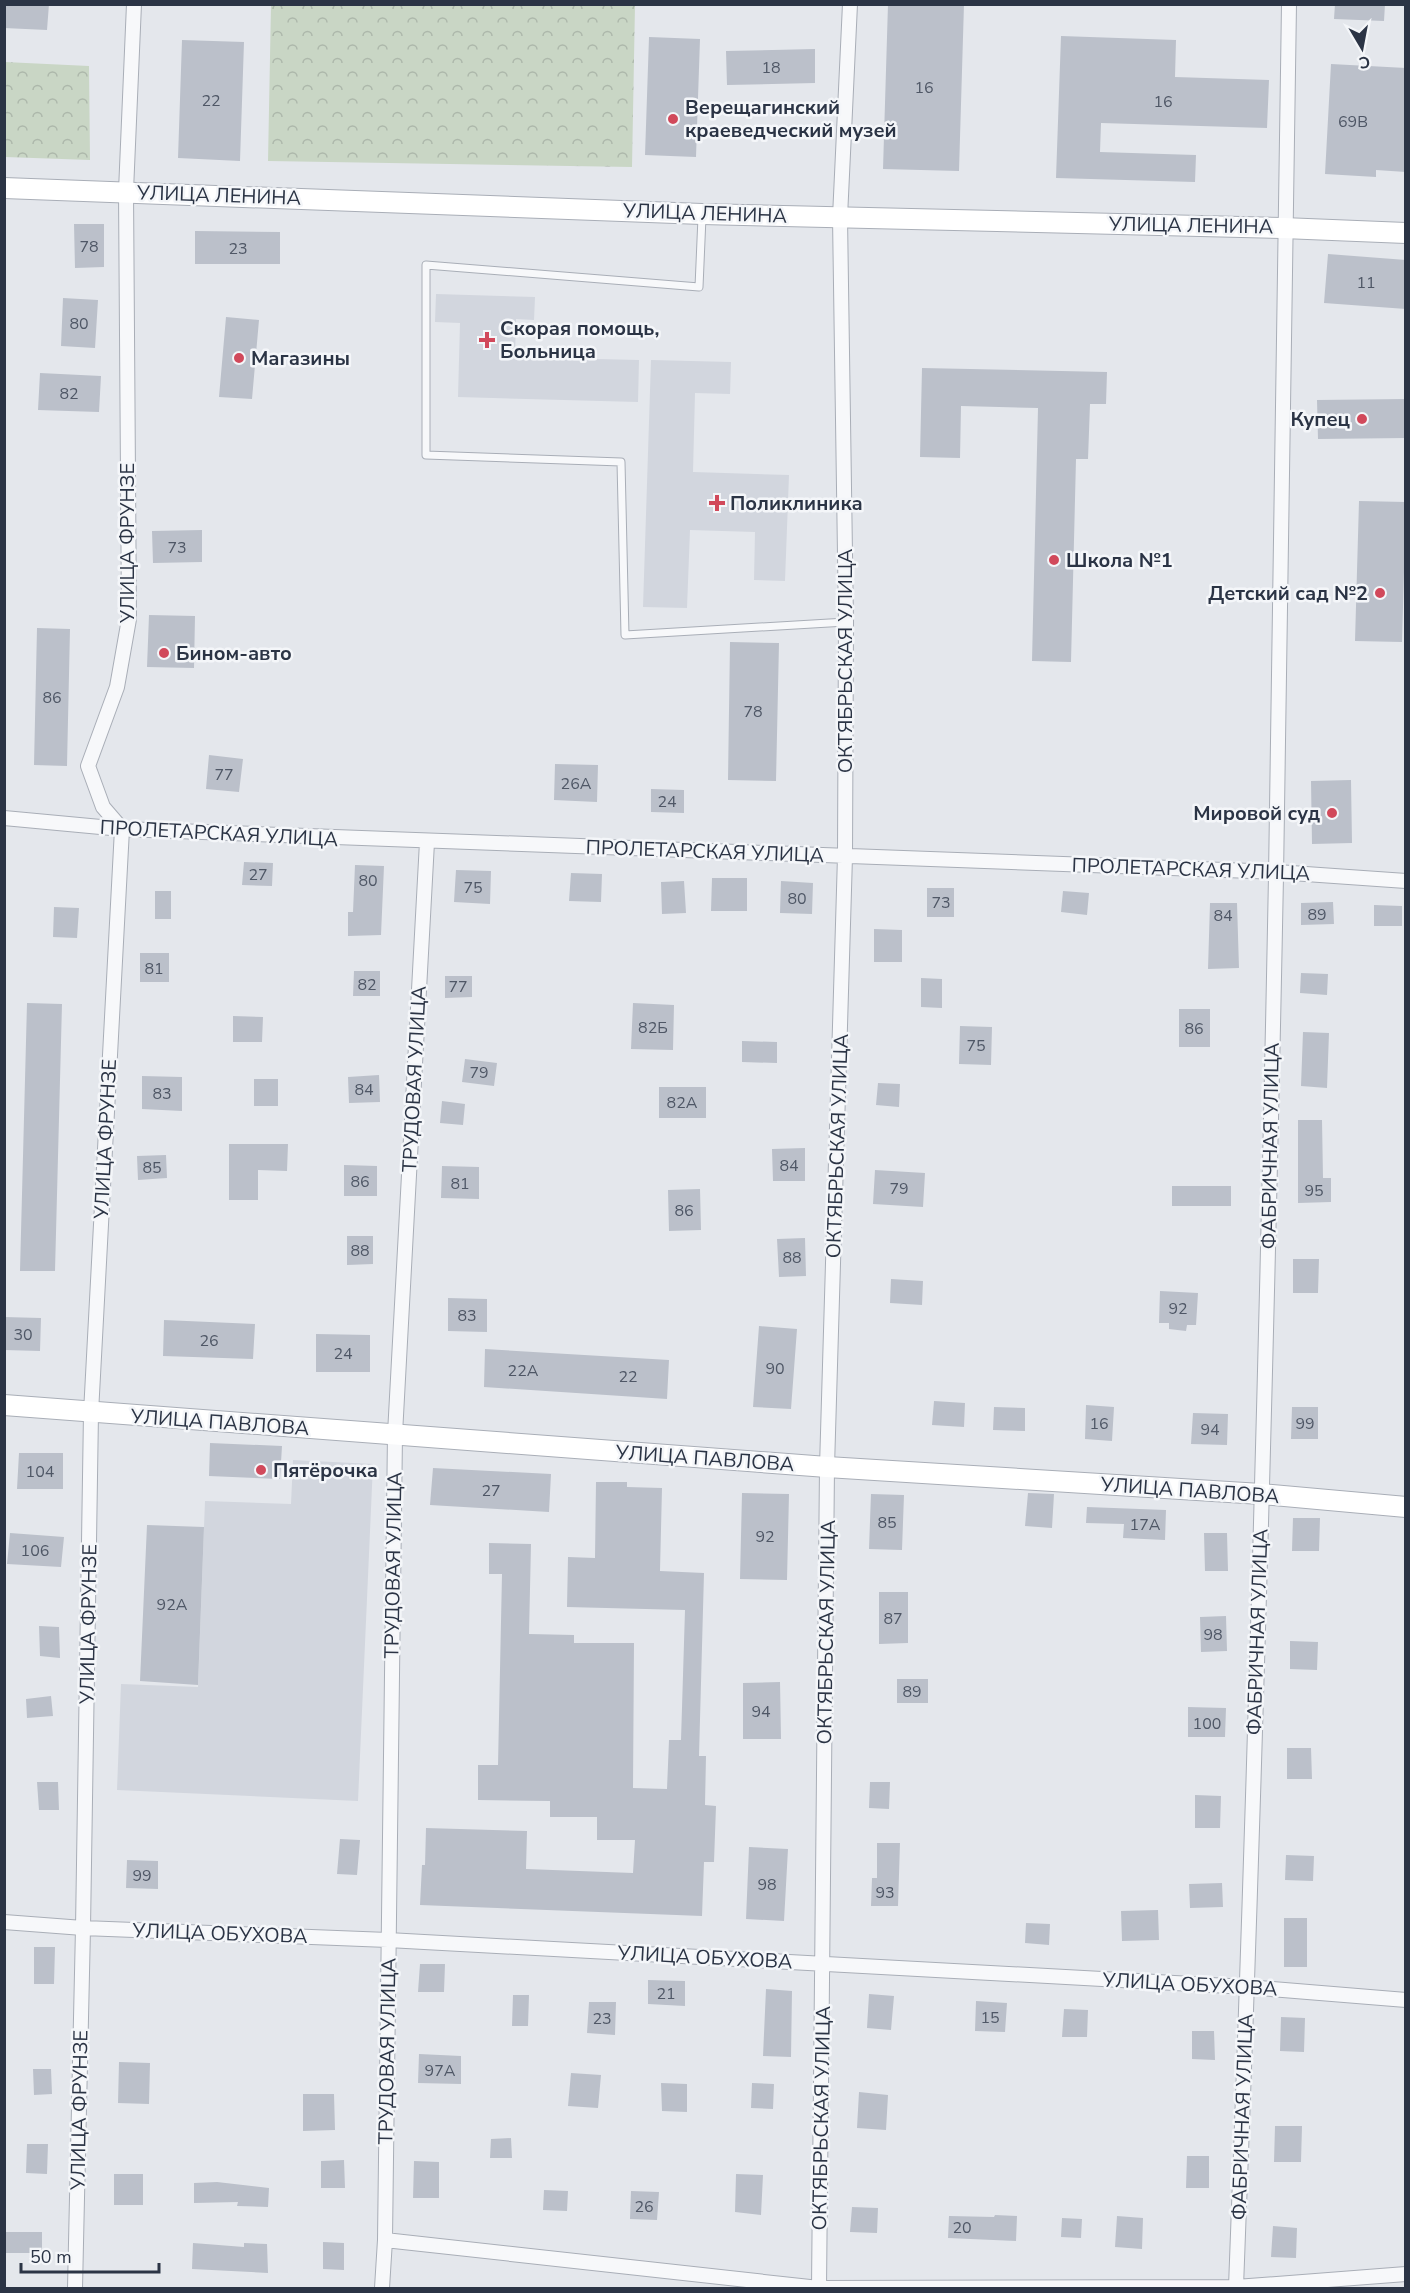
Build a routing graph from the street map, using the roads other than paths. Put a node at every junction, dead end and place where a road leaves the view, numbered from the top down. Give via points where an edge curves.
1 (134, 4) edge
2 (850, 4) edge
3 (1289, 4) edge
4 (4, 188) edge
5 (126, 191) junction
6 (702, 214) junction
7 (840, 217) junction
8 (1283, 228) junction
9 (1406, 233) edge
10 (846, 622) junction
11 (4, 818) edge
12 (122, 829) junction
13 (427, 842) junction
14 (845, 856) junction
15 (1277, 872) junction
16 (1406, 881) edge
17 (4, 1405) edge
18 (91, 1413) junction
19 (395, 1434) junction
20 (827, 1467) junction
21 (1262, 1494) junction
22 (1406, 1507) edge
23 (4, 1922) edge
24 (83, 1928) junction
25 (388, 1940) junction
26 (823, 1964) junction
27 (1247, 1987) junction
28 (1406, 2000) edge
29 (385, 2240) junction
30 (1406, 2274) edge
31 (1236, 2287) junction
32 (819, 2288) edge
33 (75, 2289) edge
34 (382, 2289) edge

1 - 5 street, УЛИЦА ФРУНЗЕ
2 - 7 street, ОКТЯБРЬСКАЯ УЛИЦА
3 - 8 street, ФАБРИЧНАЯ УЛИЦА
4 - 5 street, УЛИЦА ЛЕНИНА
5 - 6 street, УЛИЦА ЛЕНИНА
5 - 12 street, УЛИЦА ФРУНЗЕ via 129,619 117,687 88,766 103,807
6 - 7 street, УЛИЦА ЛЕНИНА
6 - 10 lane via 699,287 426,265 426,455 621,462 625,635
7 - 8 street, УЛИЦА ЛЕНИНА
7 - 10 street, ОКТЯБРЬСКАЯ УЛИЦА
8 - 9 street, УЛИЦА ЛЕНИНА
8 - 15 street, ФАБРИЧНАЯ УЛИЦА
10 - 14 street, ОКТЯБРЬСКАЯ УЛИЦА
11 - 12 street, ПРОЛЕТАРСКАЯ УЛИЦА
12 - 13 street, ПРОЛЕТАРСКАЯ УЛИЦА
12 - 18 street, УЛИЦА ФРУНЗЕ
13 - 14 street, ПРОЛЕТАРСКАЯ УЛИЦА
13 - 19 street, ТРУДОВАЯ УЛИЦА
14 - 15 street, ПРОЛЕТАРСКАЯ УЛИЦА
14 - 20 street, ОКТЯБРЬСКАЯ УЛИЦА
15 - 16 street, ПРОЛЕТАРСКАЯ УЛИЦА
15 - 21 street, ФАБРИЧНАЯ УЛИЦА
17 - 18 street, УЛИЦА ПАВЛОВА
18 - 19 street, УЛИЦА ПАВЛОВА
18 - 24 street, УЛИЦА ФРУНЗЕ
19 - 20 street, УЛИЦА ПАВЛОВА
19 - 25 street, ТРУДОВАЯ УЛИЦА
20 - 21 street, УЛИЦА ПАВЛОВА
20 - 26 street, ОКТЯБРЬСКАЯ УЛИЦА
21 - 22 street, УЛИЦА ПАВЛОВА
21 - 27 street, ФАБРИЧНАЯ УЛИЦА
23 - 24 street, УЛИЦА ОБУХОВА
24 - 25 street, УЛИЦА ОБУХОВА
24 - 33 street, УЛИЦА ФРУНЗЕ
25 - 26 street, УЛИЦА ОБУХОВА
25 - 29 street, ТРУДОВАЯ УЛИЦА
26 - 27 street, УЛИЦА ОБУХОВА
26 - 32 street, ОКТЯБРЬСКАЯ УЛИЦА
27 - 28 street, УЛИЦА ОБУХОВА
27 - 31 street, ФАБРИЧНАЯ УЛИЦА
29 - 32 street
29 - 34 street, ТРУДОВАЯ УЛИЦА
30 - 31 street
31 - 32 street

